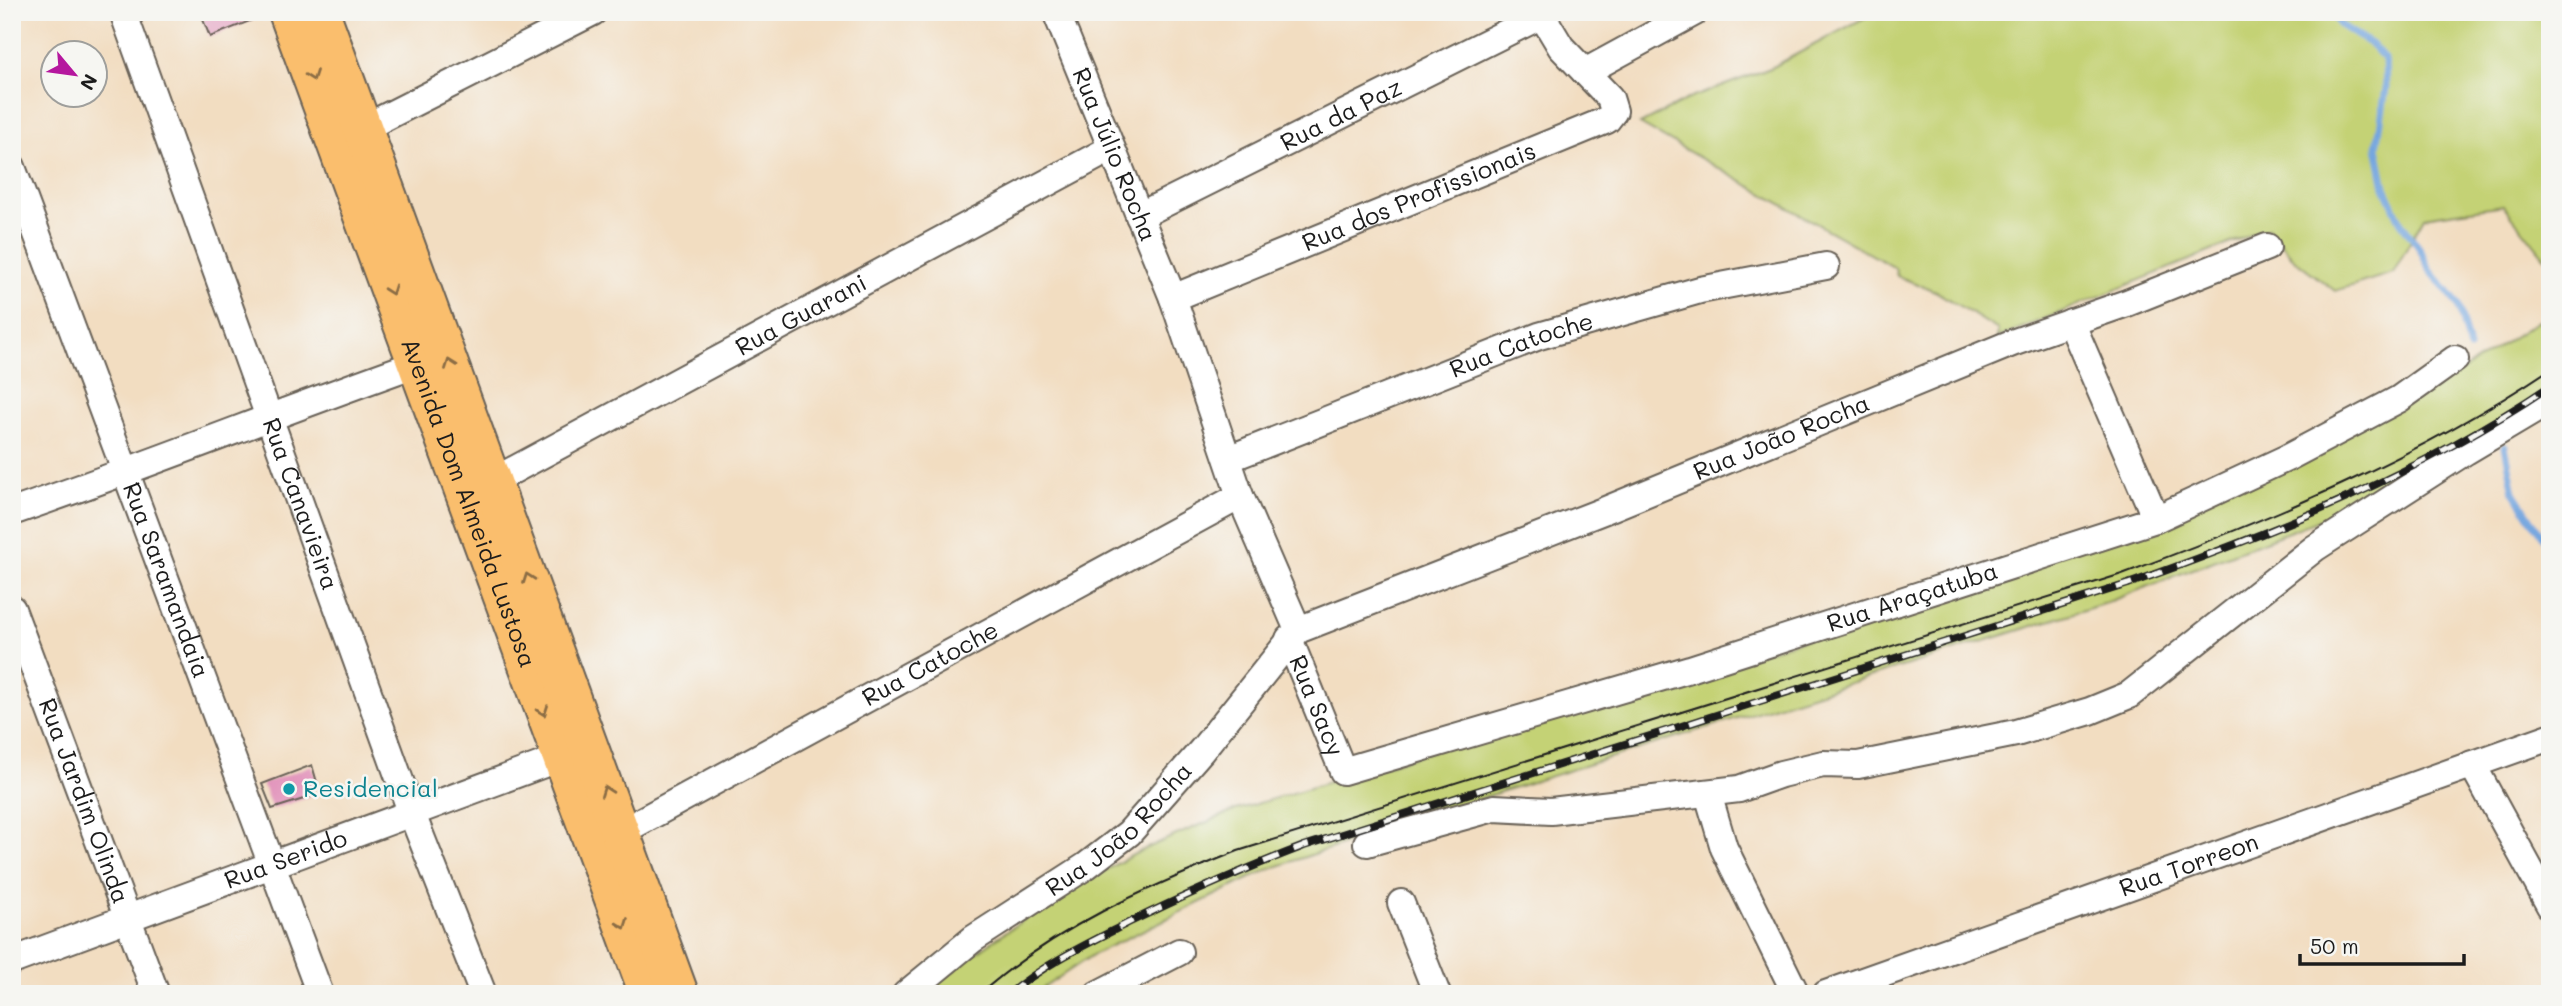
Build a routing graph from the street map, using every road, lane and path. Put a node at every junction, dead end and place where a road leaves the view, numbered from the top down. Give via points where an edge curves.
1 (123, 12) edge
2 (288, 12) edge
3 (320, 12) edge
4 (593, 12) edge
5 (1056, 12) edge
6 (1695, 12) edge
7 (1541, 13) edge
8 (1585, 72) junction
9 (364, 128) junction
10 (1110, 149) junction
11 (12, 167) edge
12 (1139, 216) junction
13 (2267, 247) dead end
14 (1826, 265) dead end
15 (1172, 298) junction
16 (2071, 322) junction
17 (2455, 359) dead end
18 (418, 363) junction
19 (2550, 401) edge
20 (269, 415) junction
21 (1228, 459) junction
22 (126, 473) junction
23 (493, 481) junction
24 (1240, 496) junction
25 (12, 512) edge
26 (2156, 519) junction
27 (12, 609) edge
28 (1293, 635) junction
29 (2550, 737) edge
30 (560, 758) junction
31 (2472, 764) junction
32 (1343, 771) joint
33 (1708, 794) junction
34 (412, 814) junction
35 (621, 832) junction
36 (1367, 842) dead end
37 (272, 866) junction
38 (1401, 903) dead end
39 (2550, 906) edge
40 (127, 920) junction
41 (1179, 952) dead end
42 (12, 961) edge
43 (156, 994) edge
44 (320, 994) edge
45 (483, 994) edge
46 (649, 994) edge
47 (679, 994) edge
48 (906, 994) edge
49 (1098, 994) edge
50 (1437, 994) edge
51 (1796, 994) edge
52 (1826, 994) edge

1 - 20 street, Rua Canavieira
2 -> 18 main road, Avenida Dom Almeida Lustosa
3 - 9 main road, Avenida Dom Almeida Lustosa
4 - 9 street
5 - 10 street, Rua Júlio Rocha
6 - 8 street
7 - 8 street, Rua dos Profissionais via 1561,47
7 - 12 street, Rua da Paz
8 - 15 street, Rua dos Profissionais via 1610,98 1614,111 1607,120
23 -> 9 main road, Avenida Dom Almeida Lustosa
10 - 12 street, Rua Júlio Rocha
10 - 23 street, Rua Guarani
11 - 22 street, Rua Saramandaia
12 - 15 street, Rua Júlio Rocha
13 - 16 street, Rua João Rocha
14 - 21 street, Rua Catoche via 1700,290 1539,336
15 - 21 street
16 - 26 street
16 - 28 street, Rua João Rocha
17 - 26 street, Rua Araçatuba via 2376,411
18 - 20 street
18 -> 30 main road, Avenida Dom Almeida Lustosa
19 - 33 street via 2315,548 2129,695 2016,733 1858,765 1823,764
20 - 22 street
20 - 34 street, Rua Canavieira
21 - 24 street
22 - 25 street
22 - 37 street, Rua Saramandaia
35 -> 23 main road, Avenida Dom Almeida Lustosa
24 - 28 street
24 - 35 street, Rua Catoche
26 - 32 street, Rua Araçatuba via 1690,670
27 - 40 street, Rua Jardim Olinda
28 - 32 street, Rua Sacy
28 - 48 street, Rua João Rocha via 1129,833 973,939
29 - 31 street, Rua Torreon
30 - 34 street, Rua Serido
30 -> 46 main road, Avenida Dom Almeida Lustosa
31 - 39 street
31 - 52 street, Rua Torreon
33 - 36 street via 1551,811 1494,807
33 - 51 street via 1724,848
34 - 37 street, Rua Serido
34 - 45 street, Rua Canavieira
35 - 47 main road, Avenida Dom Almeida Lustosa
37 - 40 street, Rua Serido
37 - 44 street, Rua Saramandaia
38 - 50 street
40 - 42 street, Rua Serido
40 - 43 street, Rua Jardim Olinda
41 - 49 street

